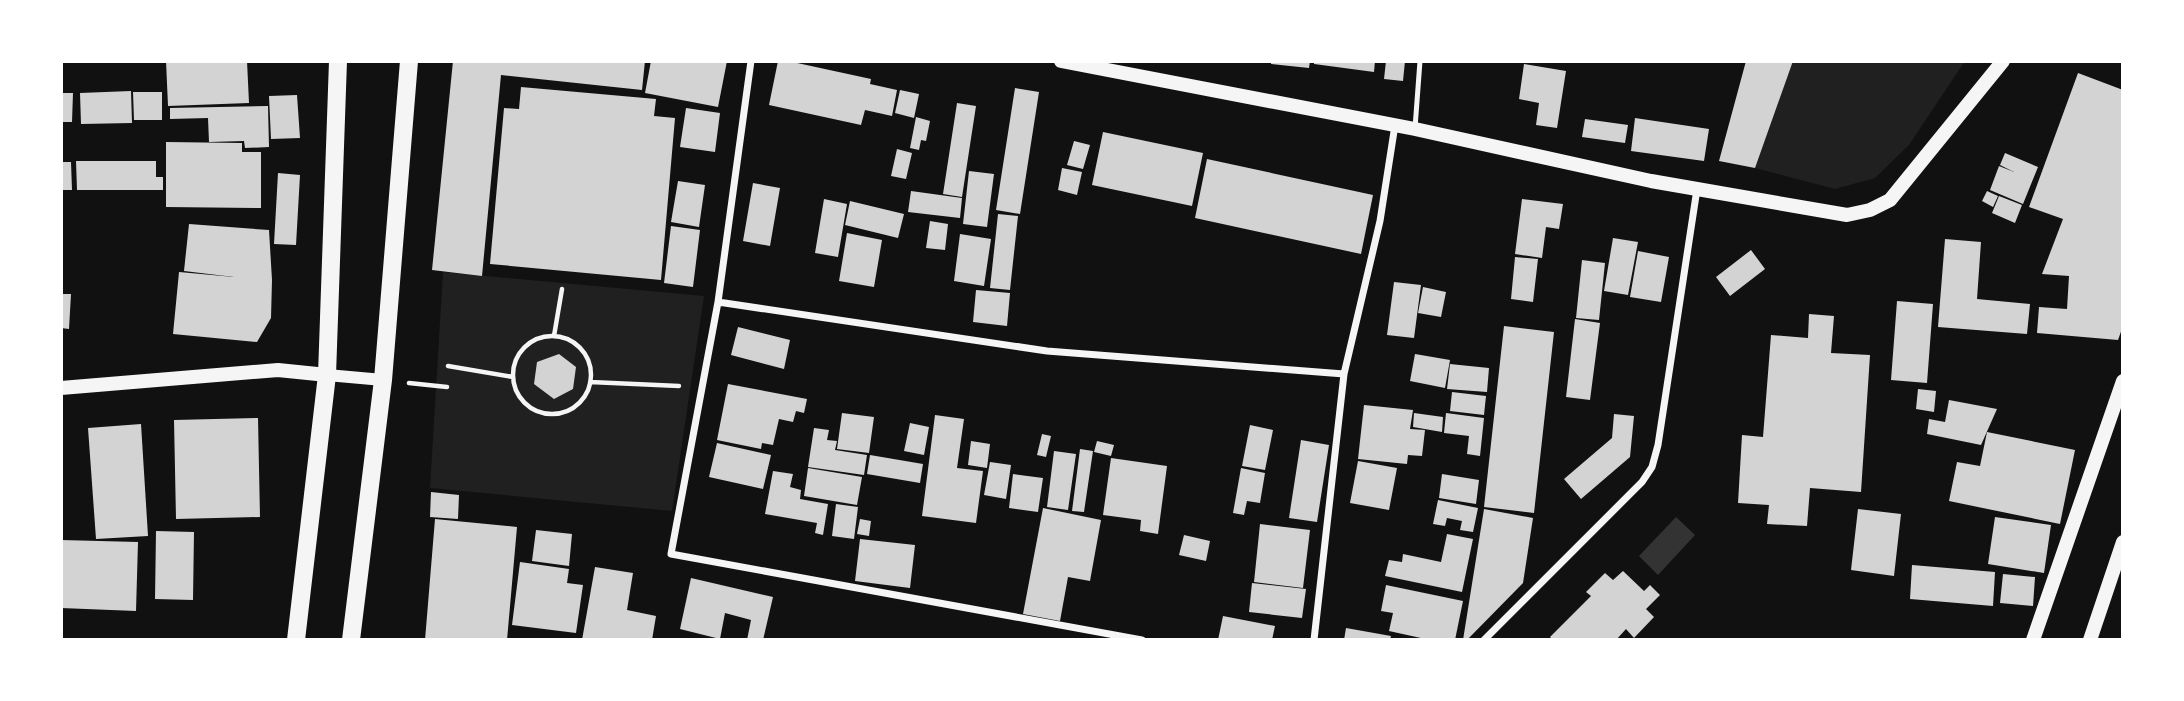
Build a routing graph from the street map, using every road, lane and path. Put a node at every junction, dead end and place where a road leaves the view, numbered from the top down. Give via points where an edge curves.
1 (338, 61) edge
2 (409, 61) edge
3 (751, 61) edge
4 (1060, 61) edge
5 (1420, 61) edge
6 (2003, 61) edge
7 (1395, 125) junction
8 (1415, 129) junction
9 (1697, 189) junction
10 (562, 289) dead end
11 (718, 302) junction
12 (554, 336) junction
13 (448, 366) dead end
14 (1343, 374) junction
15 (327, 375) junction
16 (513, 377) junction
17 (383, 380) junction
18 (2123, 381) edge
19 (590, 382) junction
20 (678, 386) dead end
21 (61, 387) edge
22 (447, 387) dead end
23 (2123, 542) edge
24 (296, 640) edge
25 (351, 640) edge
26 (1142, 640) edge
27 (1314, 640) edge
28 (1484, 640) edge
29 (2033, 640) edge
30 (2090, 640) edge

1 - 15 main road
2 - 17 main road
3 - 11 street
4 - 7 main road
5 - 8 lane
6 - 9 main road via 1889,200 1870,209 1847,215
7 - 8 main road
7 - 14 street via 1380,221
8 - 9 main road
9 - 28 street via 1652,467
10 - 12 path
11 - 14 street via 1047,351
11 - 26 street via 671,554
12 - 16 path via 529,342 514,364
12 - 19 path via 567,338 586,356
13 - 16 path
14 - 27 street
15 - 17 street
15 - 21 main road via 278,370
15 - 24 main road
16 - 19 path via 522,400 531,408 556,414 578,404
17 - 22 path
17 - 25 main road
18 - 29 main road
19 - 20 path
23 - 30 main road

